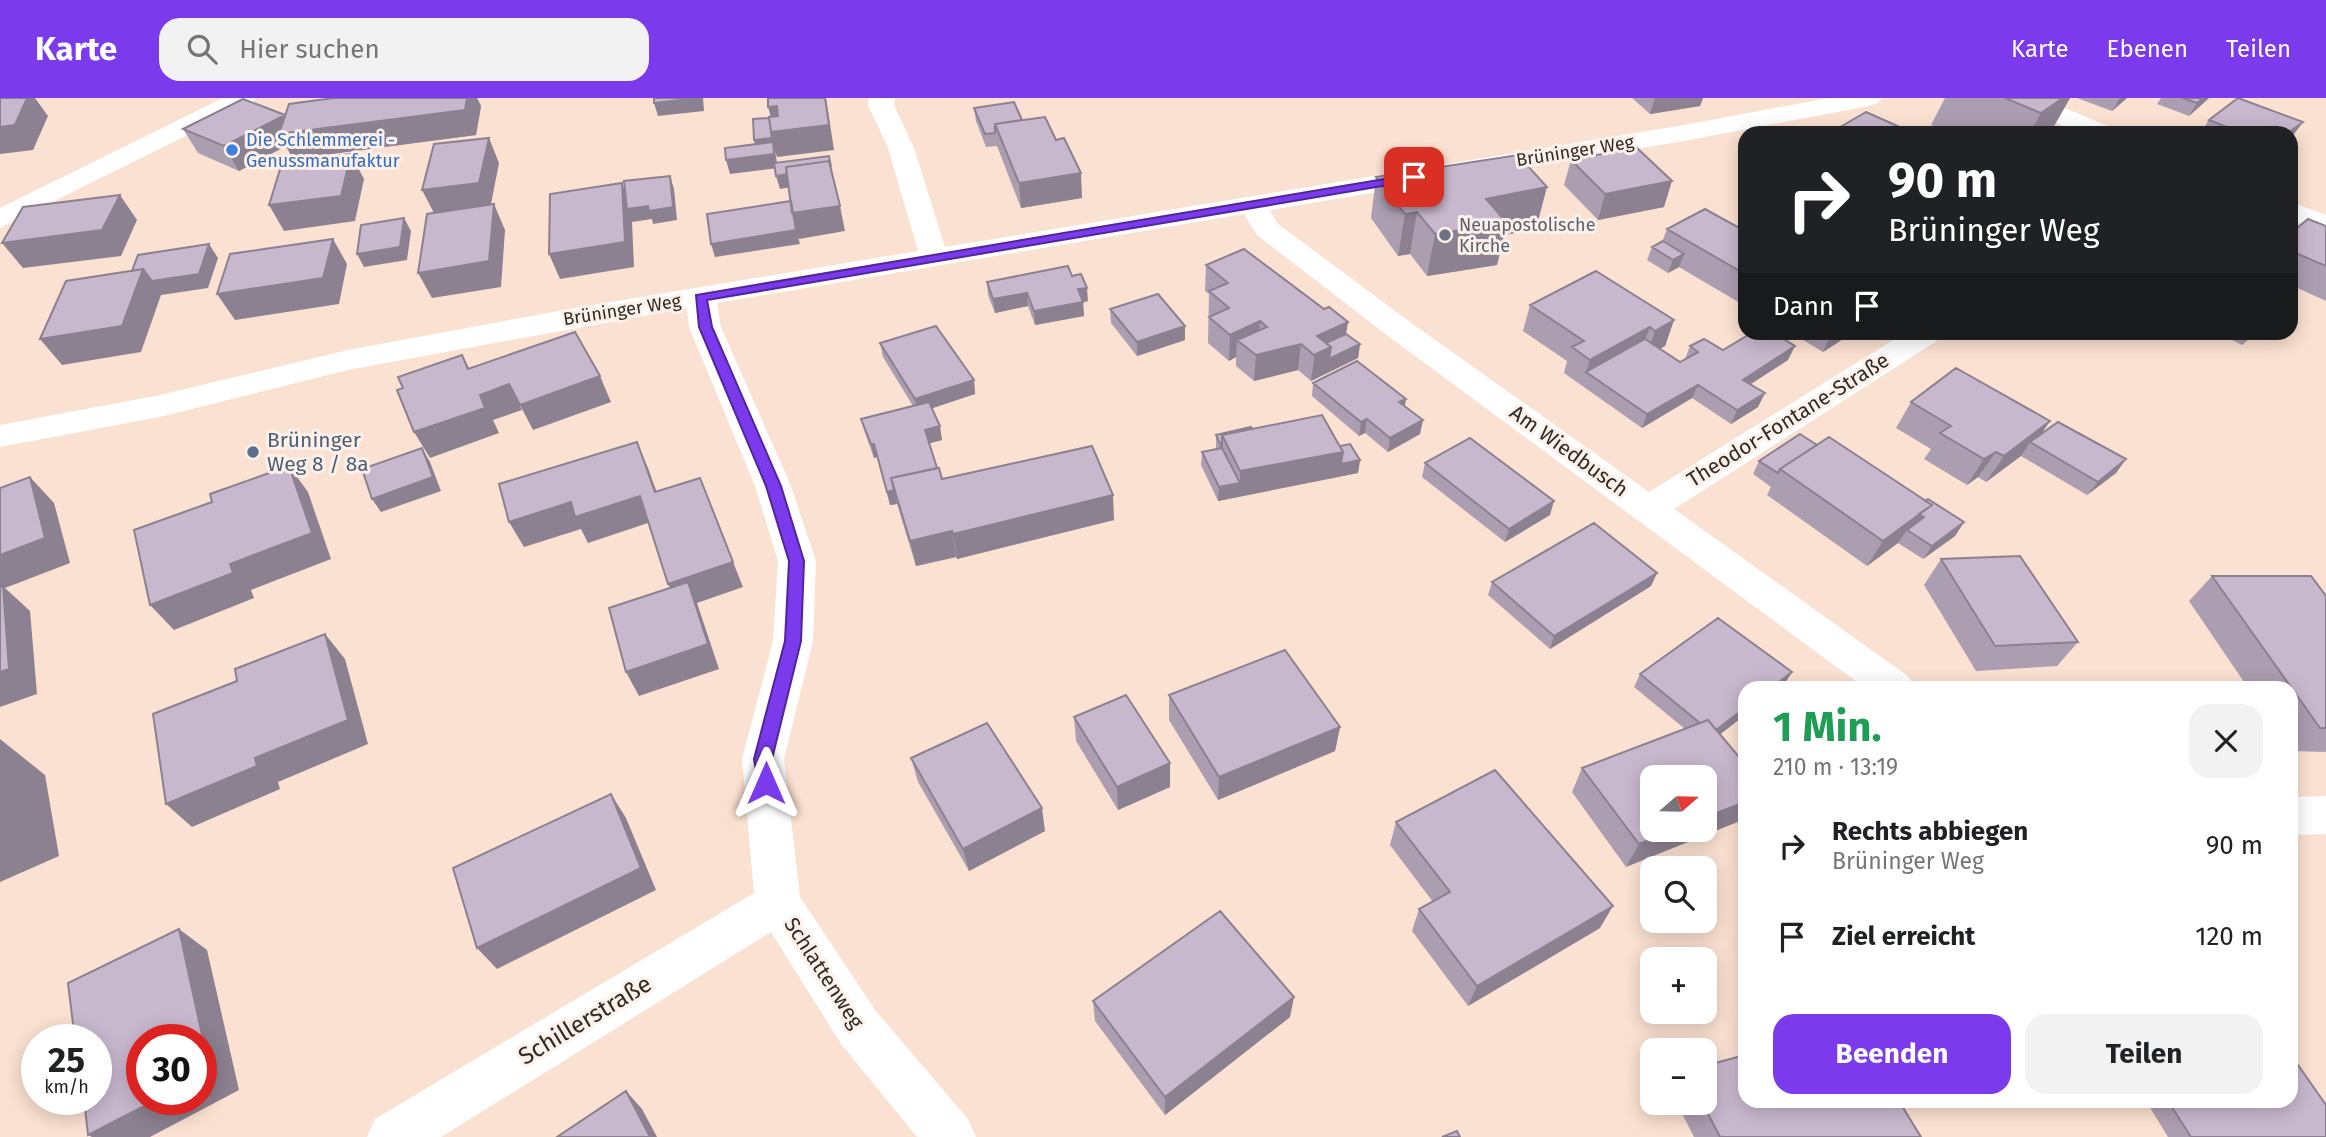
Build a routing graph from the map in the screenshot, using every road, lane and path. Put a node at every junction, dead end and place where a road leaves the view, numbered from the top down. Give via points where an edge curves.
1 (243, 98) edge
2 (881, 98) edge
3 (1869, 98) edge
4 (2020, 98) edge
5 (2085, 126) edge
6 (1252, 204) junction
7 (2298, 214) edge
8 (0, 219) edge
9 (2326, 225) edge
10 (934, 257) junction
11 (701, 297) junction
12 (1916, 340) edge
13 (0, 436) edge
14 (1648, 509) junction
15 (1885, 681) edge
16 (2298, 816) edge
17 (2326, 816) edge
18 (778, 903) junction
19 (393, 1137) edge
20 (950, 1137) edge

1 - 8 street
2 - 10 street
3 - 6 street, Brüninger Weg
4 - 5 street
6 - 10 street, Brüninger Weg
6 - 14 street, Am Wiedbusch via 1267,229
7 - 9 street
10 - 11 street, Brüninger Weg
11 - 13 street, Brüninger Weg via 361,358 160,406
11 - 18 street, Schlattenweg via 705,327 773,486 797,561 793,641 763,759
12 - 14 street, Theodor-Fontane-Straße
14 - 15 street, Am Wiedbusch
16 - 17 street
18 - 19 street, Schillerstraße
18 - 20 street, Schlattenweg via 858,1027

